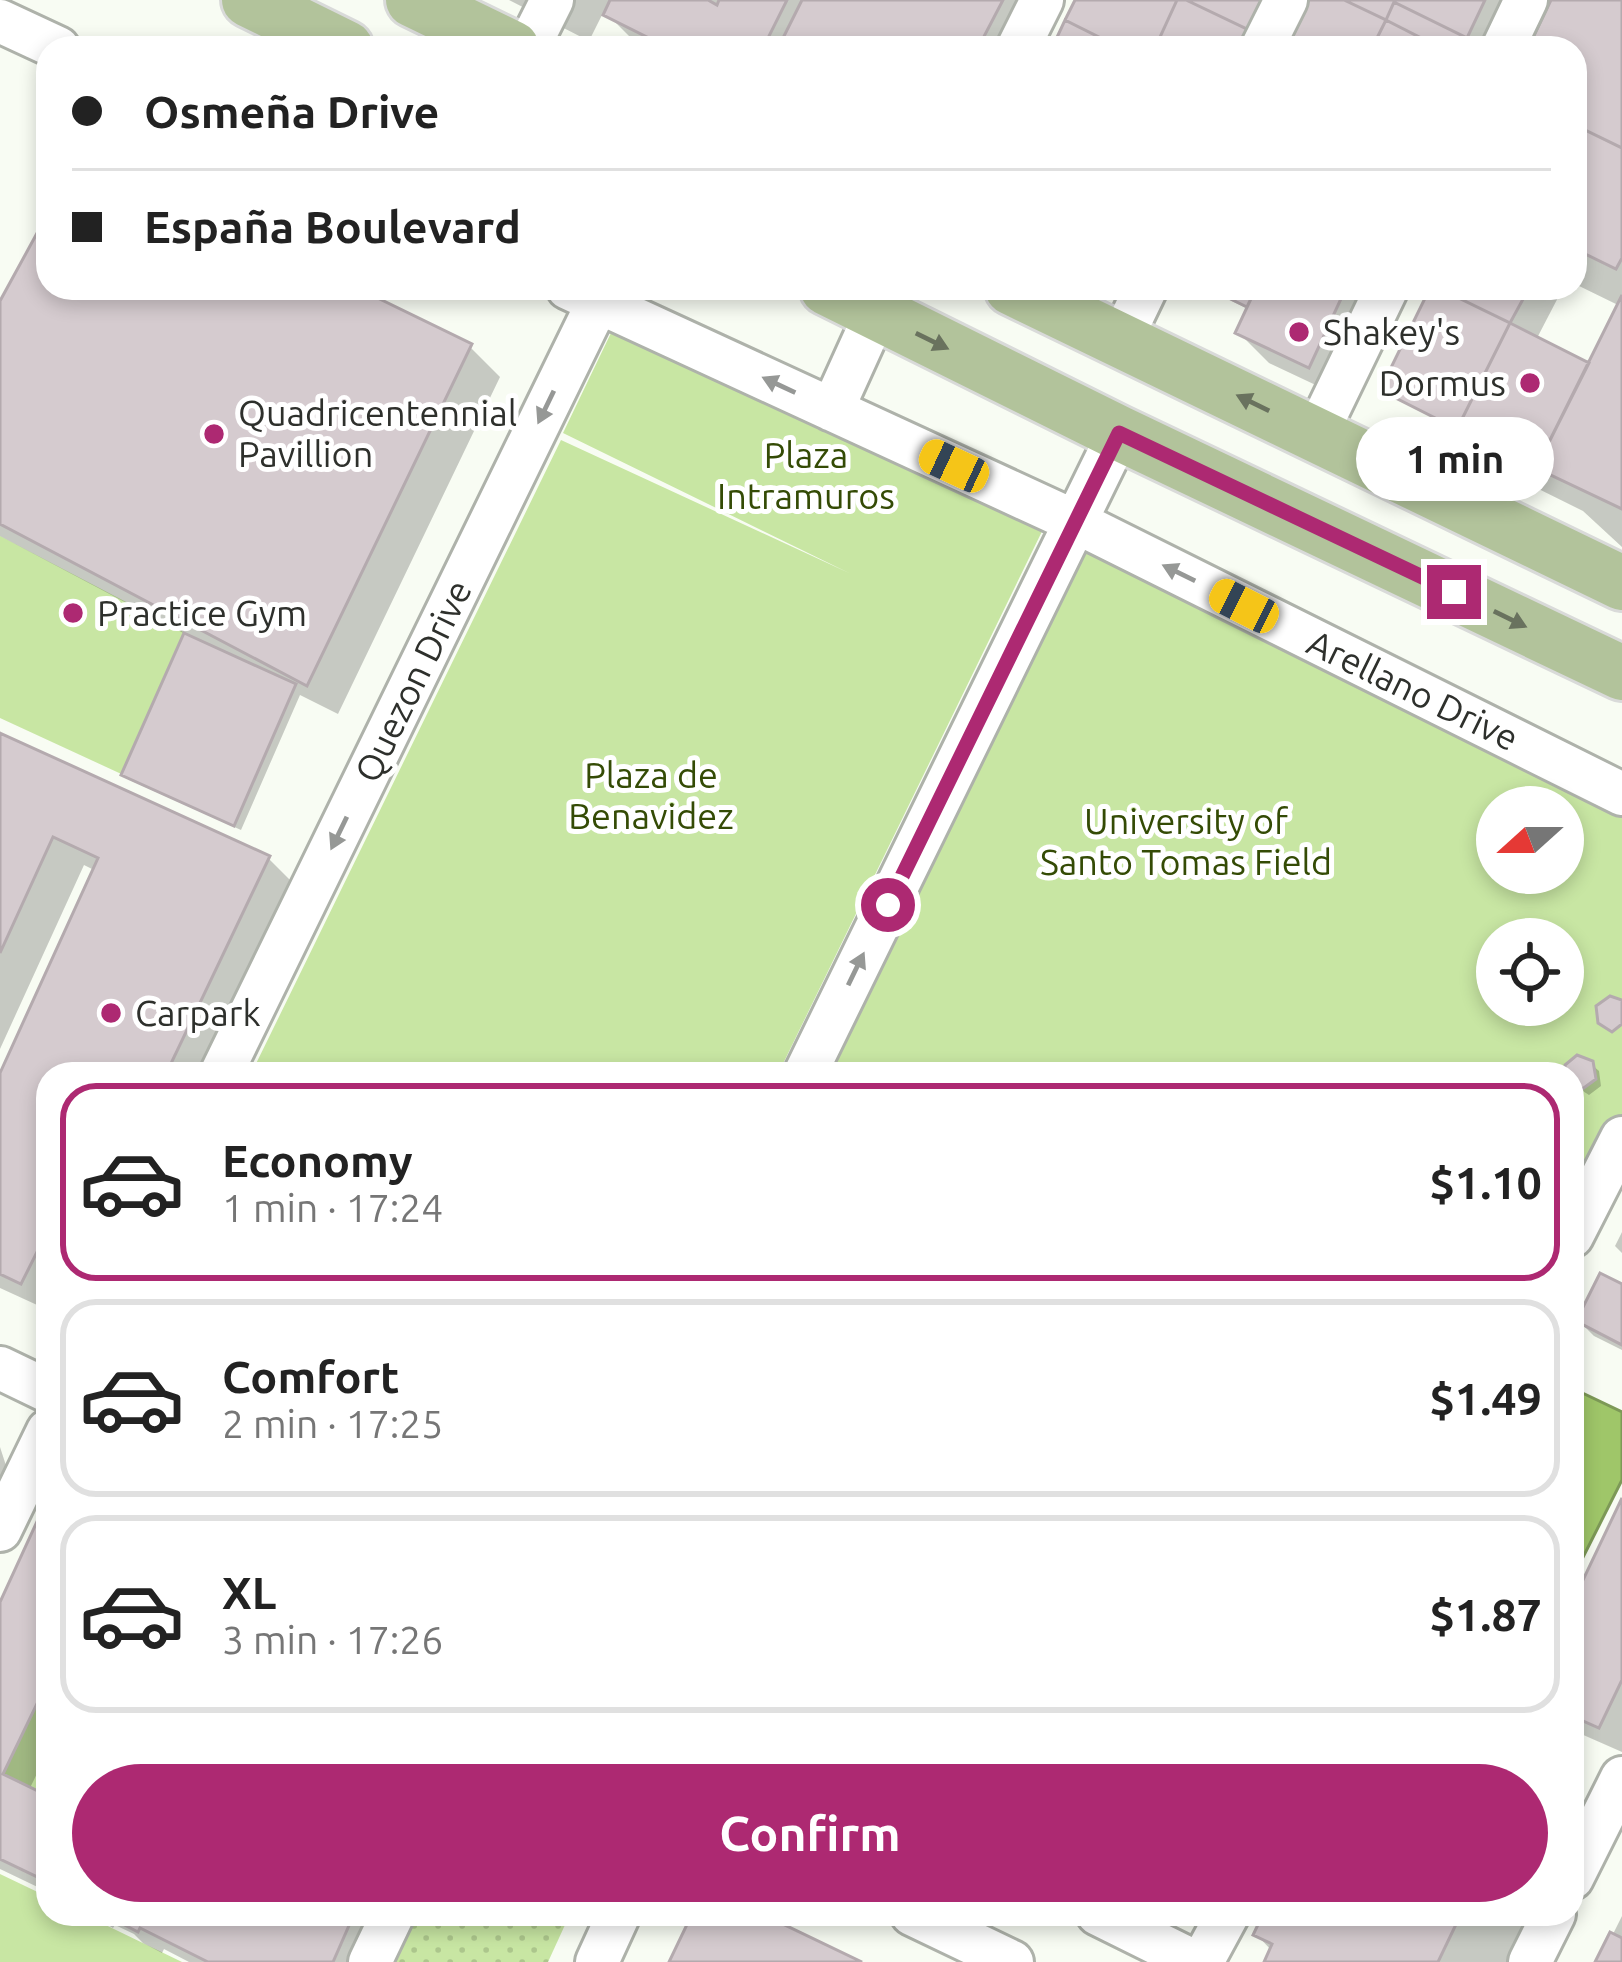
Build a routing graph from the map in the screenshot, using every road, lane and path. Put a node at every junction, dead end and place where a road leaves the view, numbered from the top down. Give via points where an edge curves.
1 (249, 0) edge
2 (413, 0) edge
3 (552, 0) edge
4 (1042, 0) edge
5 (1286, 0) edge
6 (1526, 0) edge
7 (0, 21) edge
8 (322, 36) edge
9 (487, 36) edge
10 (534, 36) edge
11 (1024, 36) edge
12 (1268, 36) edge
13 (1509, 36) edge
14 (36, 38) edge
15 (587, 300) edge
16 (604, 300) edge
17 (851, 300) edge
18 (1037, 300) edge
19 (1140, 300) edge
20 (1381, 300) edge
21 (876, 313) junction
22 (1121, 340) junction
23 (832, 410) junction
24 (1119, 433) junction
25 (1317, 433) junction
26 (1076, 522) junction
27 (1622, 583) edge
28 (1622, 673) edge
29 (1622, 794) edge
30 (227, 1062) edge
31 (811, 1062) edge
32 (1622, 1138) edge
33 (1584, 1212) edge
34 (0, 1368) edge
35 (36, 1384) edge
36 (36, 1456) edge
37 (0, 1530) edge
38 (1622, 1778) edge
39 (1584, 1854) edge
40 (387, 1926) edge
41 (614, 1926) edge
42 (937, 1926) edge
43 (1123, 1926) edge
44 (1220, 1926) edge
45 (1548, 1926) edge
46 (370, 1962) edge
47 (597, 1962) edge
48 (1012, 1962) edge
49 (1198, 1962) edge
50 (1530, 1962) edge

1 - 8 main road
2 - 9 main road
3 - 10 street
4 - 11 street
5 - 12 street
6 - 13 street
7 - 14 street
15 -> 30 street, Quezon Drive
23 -> 16 street
17 - 21 main road
18 - 22 main road
19 - 22 street
20 - 25 street
21 - 23 street
21 -> 24 main road
25 -> 22 main road
23 - 26 street
24 - 26 street
24 -> 28 main road
25 - 27 main road
29 -> 26 street, Arellano Drive
31 -> 26 street
32 - 33 street
34 - 35 street
36 - 37 street
38 - 39 street
40 - 46 street
41 - 47 street
42 - 48 street
43 - 49 street
44 - 49 street
45 - 50 street

